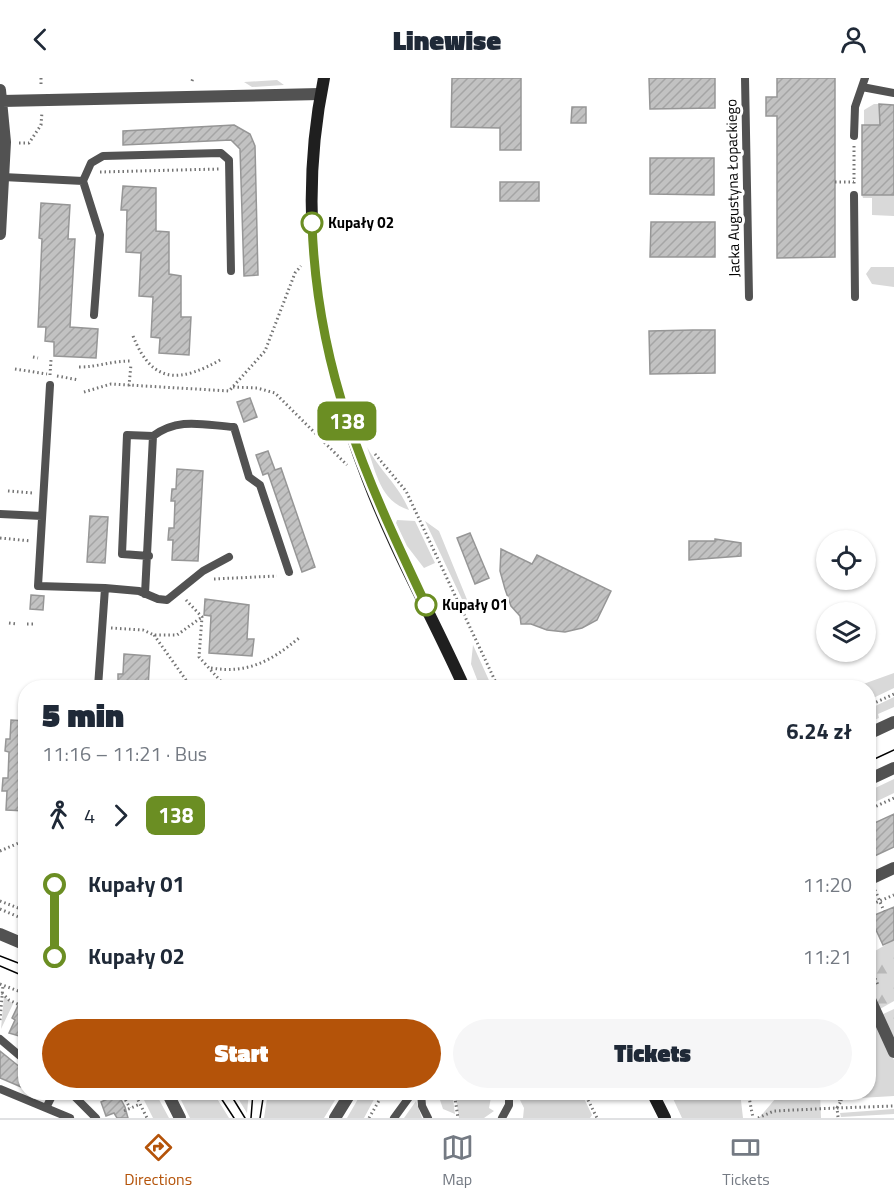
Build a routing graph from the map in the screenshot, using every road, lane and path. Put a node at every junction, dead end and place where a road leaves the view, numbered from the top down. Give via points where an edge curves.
1 (41, 78) edge
2 (324, 78) edge
3 (745, 78) edge
4 (865, 78) edge
5 (862, 87) junction
6 (41, 91) dead end
7 (894, 93) edge
8 (320, 94) junction
9 (1, 95) edge
10 (42, 108) dead end
11 (854, 136) joint
12 (14, 143) dead end
13 (229, 169) junction
14 (98, 172) dead end
15 (3, 177) junction
16 (83, 181) junction
17 (835, 182) dead end
18 (854, 182) junction
19 (854, 195) joint
20 (0, 234) edge
21 (300, 266) dead end
22 (231, 272) dead end
23 (748, 297) dead end
24 (855, 297) dead end
25 (94, 315) dead end
26 (133, 336) dead end
27 (33, 357) dead end
28 (38, 358) dead end
29 (222, 359) dead end
30 (79, 367) dead end
31 (15, 369) dead end
32 (33, 372) dead end
33 (50, 386) dead end
34 (129, 386) junction
35 (232, 387) junction
36 (84, 392) dead end
37 (153, 436) junction
38 (353, 441) junction
39 (353, 471) dead end
40 (8, 491) dead end
41 (28, 493) dead end
42 (0, 514) edge
43 (42, 516) junction
44 (0, 538) edge
45 (23, 540) dead end
46 (149, 556) junction
47 (229, 557) dead end
48 (275, 571) dead end
49 (289, 572) dead end
50 (203, 579) dead end
51 (105, 588) junction
52 (178, 591) junction
53 (145, 594) junction
54 (202, 617) junction
55 (9, 623) dead end
56 (17, 624) dead end
57 (27, 624) dead end
58 (34, 624) dead end
59 (102, 628) junction
60 (154, 635) junction
61 (299, 638) dead end
62 (209, 668) junction
63 (98, 680) edge
64 (186, 680) edge
65 (220, 680) edge
66 (461, 680) edge
67 (495, 680) edge
68 (894, 694) edge
69 (876, 702) edge
70 (894, 722) edge
71 (876, 730) edge
72 (894, 768) edge
73 (876, 776) edge
74 (894, 798) edge
75 (876, 806) edge
76 (18, 843) edge
77 (0, 851) edge
78 (894, 868) edge
79 (876, 876) edge
80 (894, 895) edge
81 (0, 901) edge
82 (880, 902) junction
83 (876, 903) edge
84 (18, 908) edge
85 (0, 909) edge
86 (884, 911) dead end
87 (18, 917) edge
88 (0, 934) edge
89 (18, 942) edge
90 (2, 984) edge
91 (18, 991) edge
92 (2, 993) junction
93 (18, 1004) edge
94 (876, 1013) edge
95 (0, 1020) edge
96 (0, 1039) edge
97 (894, 1052) edge
98 (18, 1054) edge
99 (0, 1089) edge
100 (18, 1096) edge
101 (28, 1100) edge
102 (50, 1100) edge
103 (78, 1100) edge
104 (126, 1100) edge
105 (138, 1100) edge
106 (171, 1100) edge
107 (346, 1100) edge
108 (379, 1100) edge
109 (407, 1100) edge
110 (422, 1100) edge
111 (455, 1100) edge
112 (509, 1100) edge
113 (588, 1100) edge
114 (656, 1100) edge
115 (750, 1100) edge
116 (840, 1100) edge
117 (140, 1104) junction
118 (894, 1106) edge
119 (46, 1107) junction
120 (130, 1108) junction
121 (837, 1108) junction
122 (124, 1111) dead end
123 (594, 1113) junction
124 (838, 1117) edge
125 (70, 1118) edge
126 (96, 1118) edge
127 (147, 1118) edge
128 (180, 1118) edge
129 (335, 1118) edge
130 (369, 1118) edge
131 (394, 1118) edge
132 (428, 1118) edge
133 (458, 1118) edge
134 (502, 1118) edge
135 (592, 1118) edge
136 (597, 1118) edge
137 (665, 1118) edge
138 (755, 1118) edge

1 - 6 path
2 - 8 main road
3 - 23 lane, Jacka Augustyna Łopackiego
4 - 5 lane
5 - 7 lane
5 - 11 lane via 855,107
8 - 9 street
8 - 38 main road via 312,188 315,274 323,335
9 - 15 street via 5,135
10 - 12 path via 41,124 28,143
11 - 18 path
13 - 14 path
13 - 16 lane via 229,160 221,153 103,156 91,164
13 - 22 lane
15 - 16 lane
15 - 20 street
16 - 25 lane via 100,235
17 - 18 path
18 - 19 path
19 - 24 lane
21 - 35 path via 266,351
26 - 29 path via 146,362 165,373 190,375
27 - 28 path
30 - 34 path via 98,367 107,361 131,363
31 - 32 path
33 - 43 lane
34 - 35 path via 224,391
34 - 36 path via 111,384
35 - 39 path via 275,393
37 - 46 lane
37 - 46 lane via 126,435 122,554
37 - 49 lane via 168,425 180,423 234,427 249,477 260,485
38 - 66 main road via 399,551
38 - 67 path via 366,444 404,487
40 - 41 path
42 - 43 lane
43 - 51 lane via 38,585
44 - 45 path
46 - 53 lane
47 - 52 lane
48 - 50 path via 278,577
51 - 53 lane
51 - 59 lane
52 - 53 lane via 167,600
52 - 54 path
54 - 60 path via 177,635
54 - 62 path via 199,657
55 - 56 path
57 - 58 path
59 - 60 path via 143,630
59 - 63 lane
60 - 64 path
61 - 62 path via 258,666
62 - 65 path
68 - 69 path
70 - 71 street
72 - 73 street
74 - 75 path
76 - 77 path
78 - 79 street
80 - 82 path
81 - 84 path
82 - 83 path
82 - 86 path
85 - 87 path
88 - 89 street
90 - 91 path
90 - 92 path
92 - 93 path
92 - 95 path
94 - 97 street
96 - 98 lane
99 - 100 lane
101 - 119 lane
102 - 119 lane
103 - 126 lane
104 - 120 path
105 - 117 path
106 - 128 street
107 - 129 street
108 - 130 path
109 - 131 lane
110 - 132 lane
111 - 133 path
112 - 134 lane
113 - 123 path
114 - 137 main road
115 - 138 path
116 - 121 path
117 - 120 path
117 - 127 path
118 - 121 path
119 - 125 lane
120 - 122 path
121 - 124 path
121 - 138 path via 774,1112
123 - 135 path
123 - 136 path

